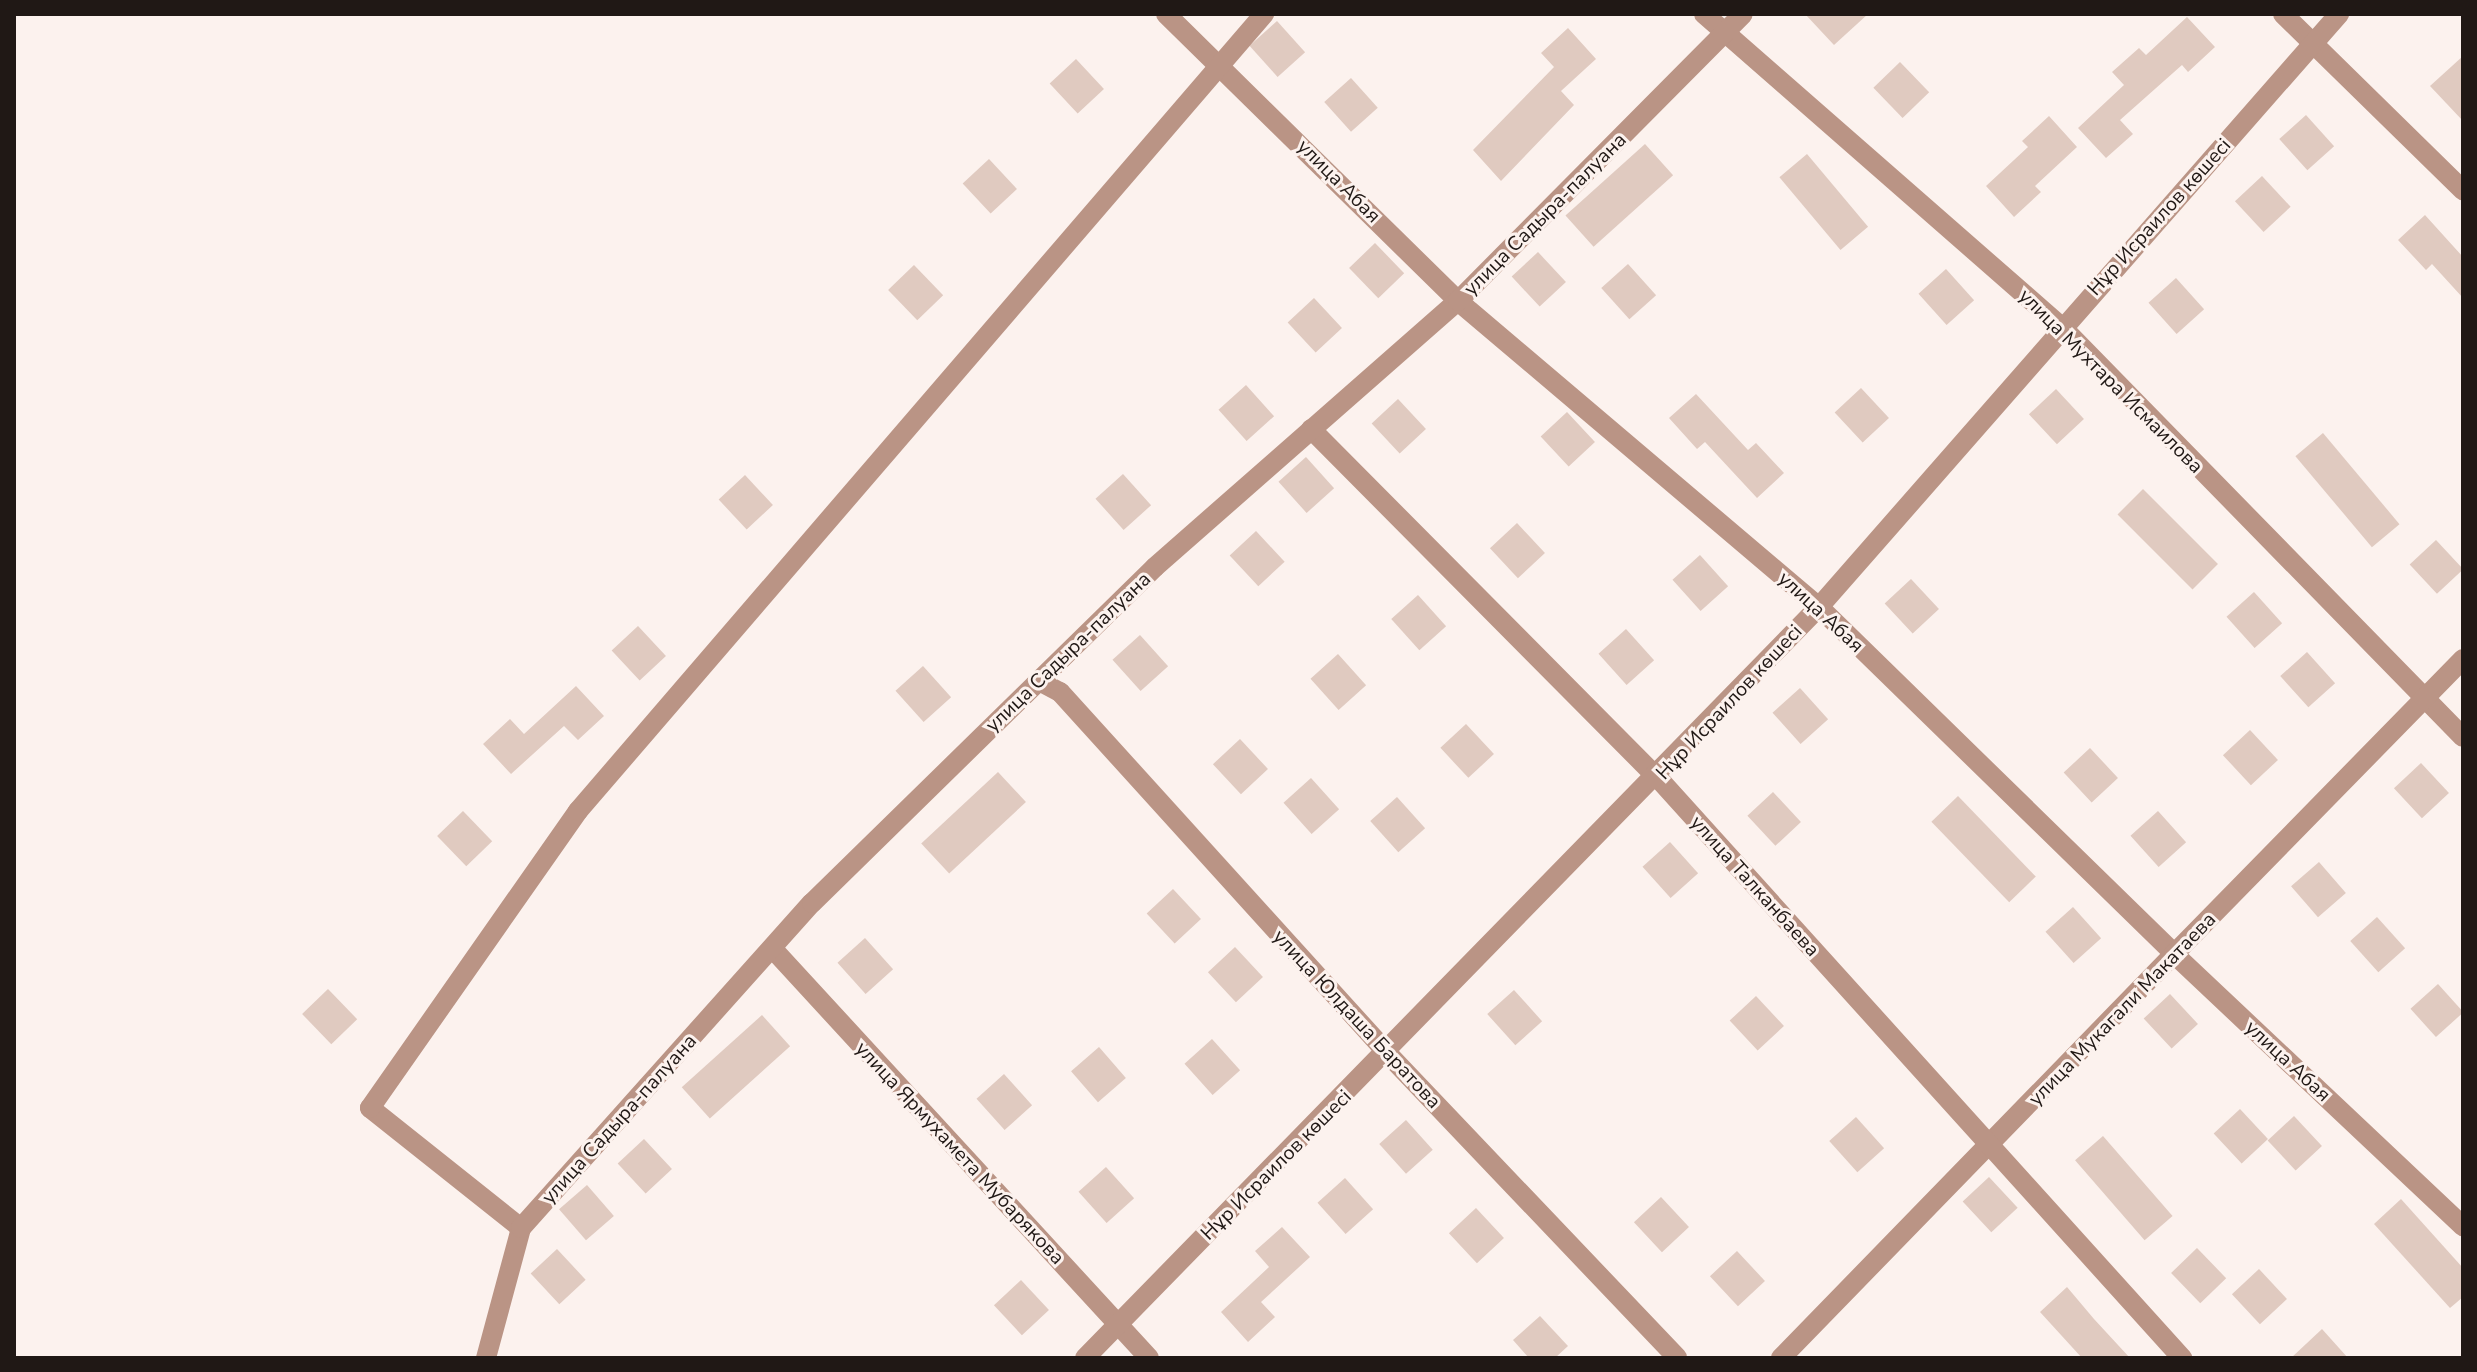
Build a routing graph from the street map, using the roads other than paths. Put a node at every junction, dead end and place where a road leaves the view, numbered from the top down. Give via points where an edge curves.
1 (1166, 14) edge
2 (1264, 14) edge
3 (1704, 14) edge
4 (1743, 14) edge
5 (2283, 14) edge
6 (2339, 14) edge
7 (1724, 33) junction
8 (2314, 42) junction
9 (1222, 64) junction
10 (2463, 190) edge
11 (1458, 301) junction
12 (2062, 327) junction
13 (1311, 429) junction
14 (1819, 607) junction
15 (2463, 659) edge
16 (1039, 681) junction
17 (2424, 700) junction
18 (2463, 737) edge
19 (1658, 778) junction
20 (772, 948) junction
21 (2174, 954) junction
22 (1388, 1054) junction
23 (1990, 1147) junction
24 (2463, 1226) edge
25 (521, 1228) junction
26 (1118, 1324) junction
27 (486, 1358) edge
28 (1085, 1358) edge
29 (1149, 1358) edge
30 (1677, 1358) edge
31 (1781, 1358) edge
32 (2182, 1358) edge

1 - 9 street, улица Абая
2 - 9 street
3 - 7 street, улица Мухтара Исмаилова
4 - 7 street, улица Садыра-палуана
5 - 8 street
6 - 8 street, Нұр Исраилов көшесі
7 - 11 street, улица Садыра-палуана
7 - 12 street, улица Мухтара Исмаилова
8 - 10 street
8 - 12 street, Нұр Исраилов көшесі
9 - 11 street, улица Абая
9 - 25 street via 578,811 370,1108
11 - 13 street, улица Садыра-палуана
11 - 14 street, улица Абая
12 - 14 street, Нұр Исраилов көшесі
12 - 17 street, улица Мухтара Исмаилова
13 - 16 street, улица Садыра-палуана via 1155,567
13 - 19 street, улица Талканбаева
14 - 19 street, Нұр Исраилов көшесі
14 - 21 street, улица Абая
15 - 17 street, улица Мукагали Макатаева
16 - 20 street, улица Садыра-палуана
16 - 22 street, улица Юлдаша Баратова via 1060,692
17 - 18 street, улица Мухтара Исмаилова
17 - 21 street, улица Мукагали Макатаева
19 - 22 street, Нұр Исраилов көшесі
19 - 23 street, улица Талканбаева
20 - 25 street, улица Садыра-палуана
20 - 26 street, улица Ярмухамета Мубарякова
21 - 23 street, улица Мукагали Макатаева
21 - 24 street, улица Абая
22 - 26 street, Нұр Исраилов көшесі
22 - 30 street, улица Юлдаша Баратова
23 - 31 street, улица Мукагали Макатаева
23 - 32 street, улица Талканбаева
25 - 27 street, улица Садыра-палуана
26 - 28 street, Нұр Исраилов көшесі
26 - 29 street, улица Ярмухамета Мубарякова

